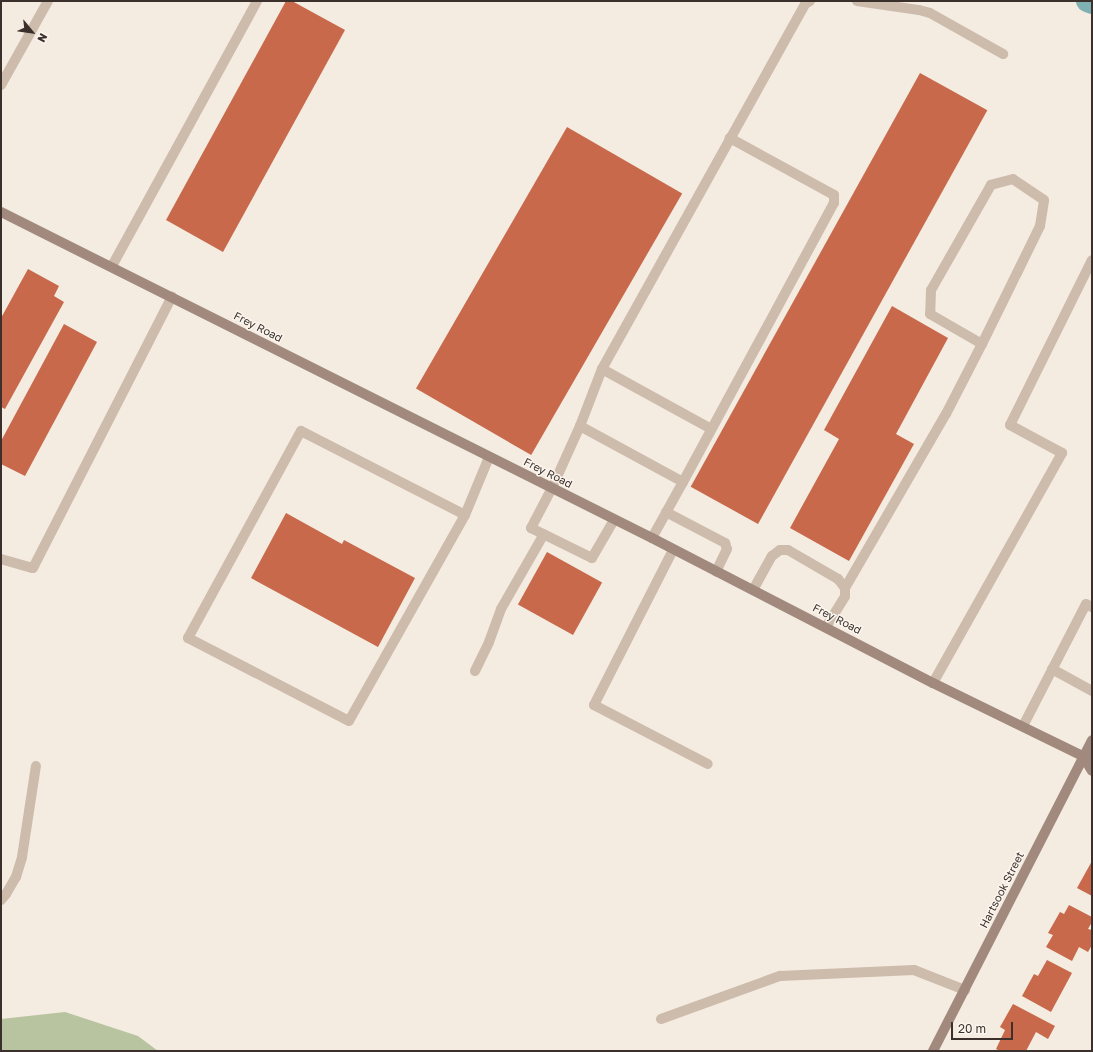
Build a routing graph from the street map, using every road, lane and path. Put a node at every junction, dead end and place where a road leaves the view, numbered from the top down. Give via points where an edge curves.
1 (48, 1) edge
2 (257, 1) edge
3 (810, 1) edge
4 (857, 1) edge
5 (1003, 54) dead end
6 (1, 85) edge
7 (730, 138) junction
8 (1, 212) edge
9 (1092, 260) edge
10 (112, 266) junction
11 (172, 296) junction
12 (982, 344) junction
13 (602, 370) junction
14 (580, 426) junction
15 (711, 429) junction
16 (489, 457) junction
17 (683, 482) junction
18 (552, 488) junction
19 (666, 512) junction
20 (465, 515) junction
21 (614, 520) junction
22 (544, 534) junction
23 (652, 538) junction
24 (673, 550) junction
25 (1, 559) edge
26 (716, 572) junction
27 (845, 588) junction
28 (753, 590) junction
29 (1092, 607) edge
30 (826, 627) junction
31 (1052, 669) junction
32 (475, 670) dead end
33 (933, 683) junction
34 (1092, 691) edge
35 (1023, 726) junction
36 (1092, 740) edge
37 (1087, 756) edge
38 (708, 764) dead end
39 (36, 766) dead end
40 (1092, 771) edge
41 (1, 900) edge
42 (965, 990) junction
43 (661, 1019) dead end
44 (933, 1051) edge

1 - 6 street
2 - 10 street
3 - 7 street via 805,4
4 - 5 street via 930,13
7 - 13 street
7 - 15 street via 834,195 834,203
8 - 10 street, Frey Road
9 - 33 street via 1010,425 1062,453
10 - 11 street, Frey Road
11 - 16 street, Frey Road
11 - 25 street via 32,568
12 - 12 street via 1040,226 1044,200 1013,179 991,185 931,290 930,314
12 - 27 street via 946,414
13 - 14 street
13 - 15 street
14 - 17 street
14 - 18 street
15 - 17 street
16 - 18 street, Frey Road
16 - 20 street
17 - 19 street
18 - 21 street, Frey Road
18 - 22 street via 531,528
19 - 23 street
19 - 26 street via 726,543 727,549
20 - 20 street via 301,431 188,638 350,721
21 - 22 street via 592,558
21 - 23 street, Frey Road
22 - 32 street via 501,609
23 - 24 street, Frey Road
24 - 26 street, Frey Road
24 - 38 street via 594,704
26 - 28 street, Frey Road
27 - 28 street via 838,579 788,550 780,550 772,556
27 - 30 street via 845,596
28 - 30 street, Frey Road
29 - 31 street via 1086,604
30 - 33 street, Frey Road
31 - 34 street
31 - 35 street
33 - 35 street, Frey Road
35 - 37 street, Frey Road
36 - 37 street, Hartsook Street
37 - 40 street
37 - 42 street, Hartsook Street
39 - 41 street via 22,857 16,877
42 - 43 street via 914,970 780,976
42 - 44 street, Hartsook Street

